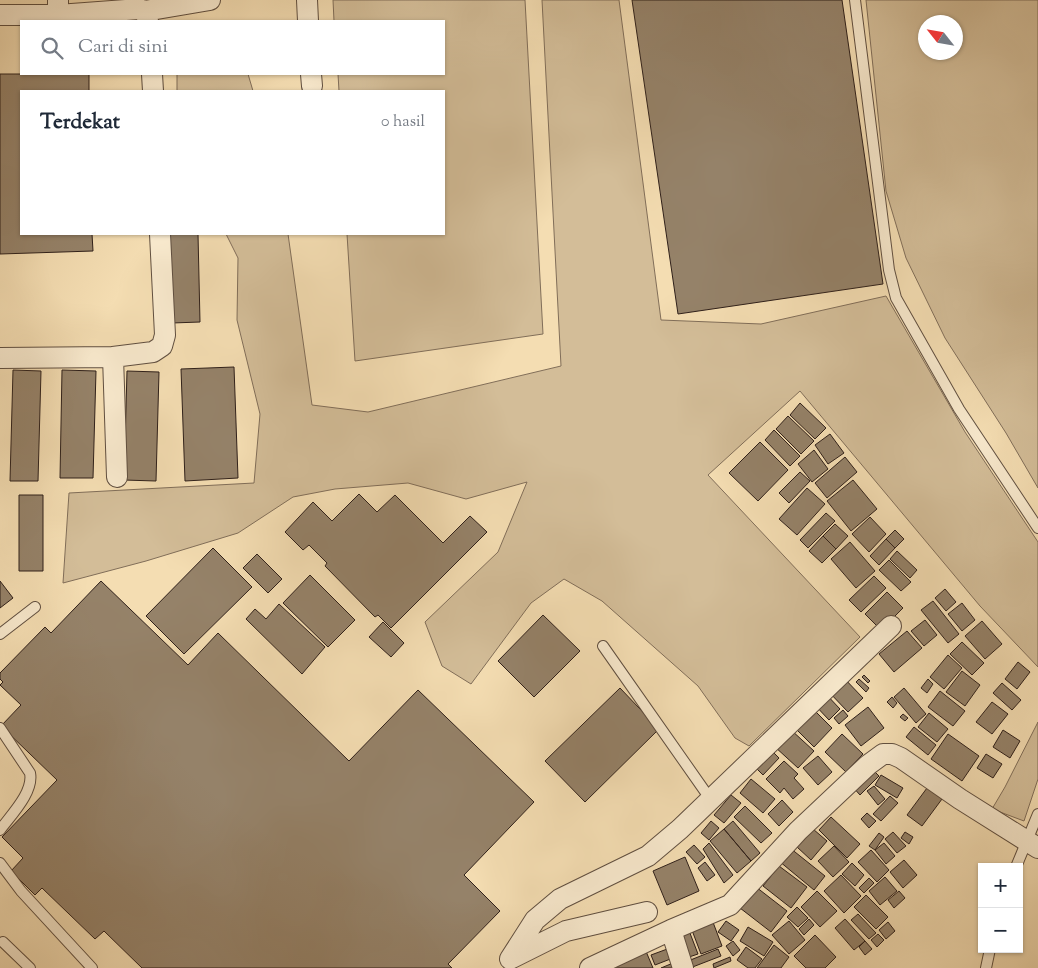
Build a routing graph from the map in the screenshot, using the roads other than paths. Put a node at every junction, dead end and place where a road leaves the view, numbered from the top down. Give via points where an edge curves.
1 (210, 0) edge
2 (307, 0) edge
3 (854, 0) edge
4 (58, 8) edge
5 (0, 15) edge
6 (147, 16) edge
7 (308, 20) edge
8 (152, 75) edge
9 (152, 90) edge
10 (160, 235) edge
11 (113, 357) junction
12 (0, 358) edge
13 (117, 477) dead end
14 (1038, 528) edge
15 (35, 606) dead end
16 (891, 626) dead end
17 (0, 634) edge
18 (603, 646) dead end
19 (0, 728) edge
20 (711, 800) junction
21 (1038, 814) edge
22 (0, 830) edge
23 (1033, 845) edge
24 (0, 863) edge
25 (1019, 863) edge
26 (647, 912) dead end
27 (671, 930) junction
28 (3, 942) dead end
29 (989, 953) edge
30 (505, 964) edge
31 (30, 968) edge
32 (92, 968) edge
33 (590, 968) edge
34 (683, 968) edge
35 (986, 968) edge

1 - 6 street
2 - 7 street
3 - 14 lane via 889,270 896,298 959,409
4 - 5 street
4 - 6 street via 139,9
8 - 9 street
10 - 11 street via 165,335 162,346 153,352
11 - 12 street
11 - 13 street
15 - 17 lane
16 - 20 street
18 - 20 lane
19 - 22 lane via 30,773 31,781 27,792
20 - 30 street via 648,856 560,899 547,909
21 - 23 lane
23 - 25 lane
23 - 27 street via 901,758 883,754 798,831 730,905
24 - 32 lane via 21,891
26 - 30 street via 566,931
27 - 33 street
27 - 34 street
28 - 31 lane
29 - 35 lane

